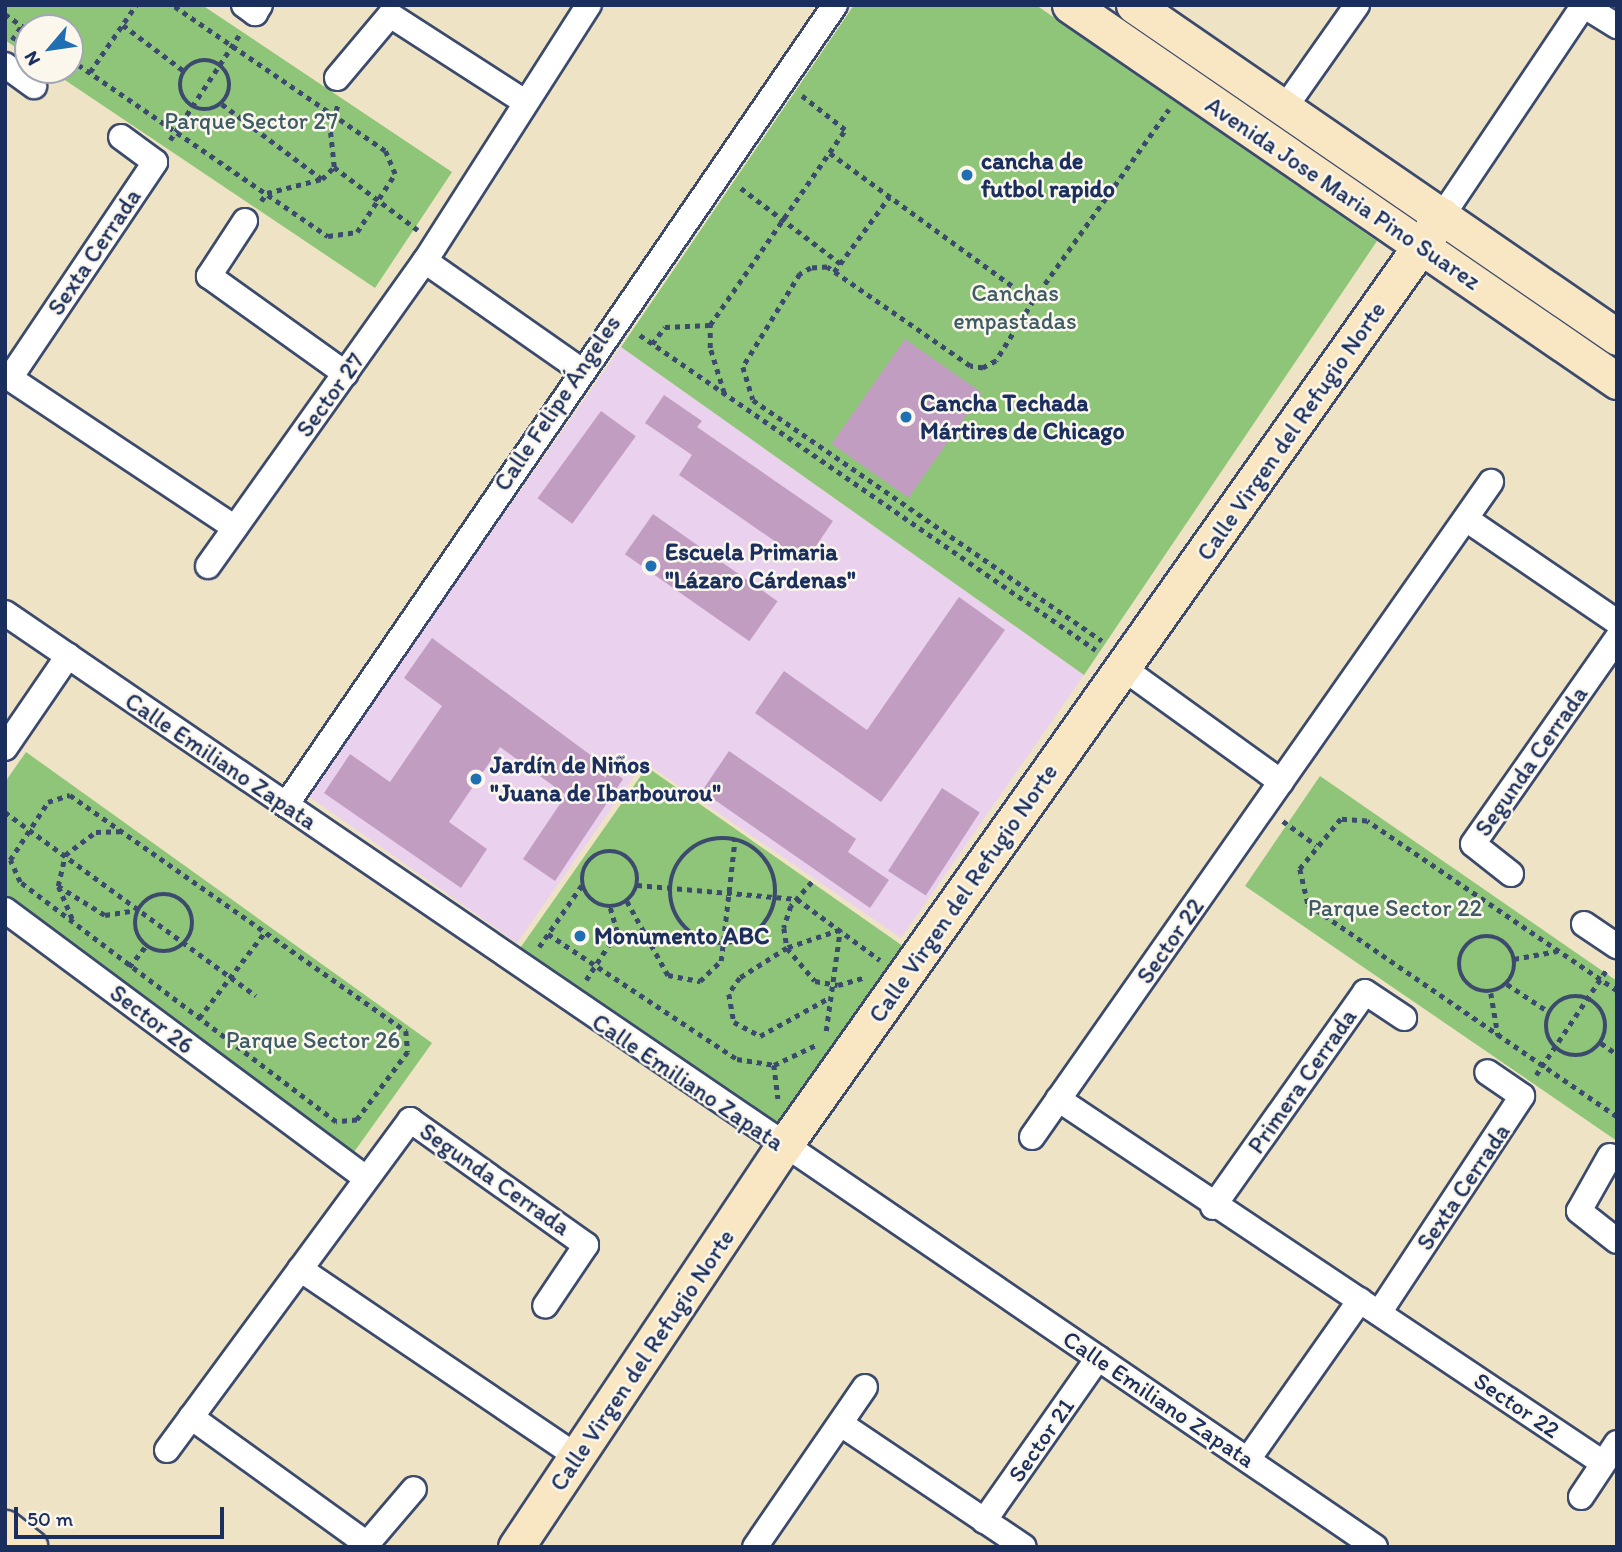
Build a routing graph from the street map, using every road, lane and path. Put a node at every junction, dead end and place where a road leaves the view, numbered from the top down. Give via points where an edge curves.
1 (136, 5) edge
2 (172, 5) edge
3 (589, 5) edge
4 (835, 5) edge
5 (1070, 5) edge
6 (1135, 5) edge
7 (1357, 5) edge
8 (1583, 5) edge
9 (253, 8) edge
10 (123, 25) junction
11 (1617, 26) edge
12 (232, 46) junction
13 (5, 65) edge
14 (220, 65) junction
15 (84, 68) edge
16 (184, 71) junction
17 (90, 72) junction
18 (337, 78) joint
19 (782, 80) junction
20 (34, 86) dead end
21 (1185, 86) junction
22 (525, 102) junction
23 (222, 104) junction
24 (192, 107) junction
25 (1284, 109) junction
26 (332, 114) junction
27 (176, 131) junction
28 (121, 137) dead end
29 (830, 153) junction
30 (155, 162) junction
31 (334, 167) junction
32 (718, 170) junction
33 (322, 179) junction
34 (267, 193) junction
35 (889, 197) junction
36 (379, 200) junction
37 (1442, 216) junction
38 (783, 220) junction
39 (245, 221) joint
40 (1421, 247) junction
41 (430, 252) junction
42 (841, 264) junction
43 (834, 272) junction
44 (1038, 292) junction
45 (616, 318) junction
46 (710, 325) junction
47 (1617, 337) edge
48 (652, 344) junction
49 (579, 369) junction
50 (346, 374) junction
51 (7, 377) edge
52 (1617, 381) edge
53 (724, 394) junction
54 (1491, 482) dead end
55 (1466, 519) junction
56 (234, 528) junction
57 (208, 566) dead end
58 (5, 613) edge
59 (1616, 624) edge
60 (68, 656) junction
61 (1126, 664) junction
62 (5, 748) edge
63 (1281, 782) junction
64 (286, 805) junction
65 (1264, 808) junction
66 (5, 812) edge
67 (30, 830) junction
68 (121, 831) junction
69 (735, 839) junction
70 (1316, 845) junction
71 (65, 855) junction
72 (1511, 874) dead end
73 (812, 882) dead end
74 (582, 885) junction
75 (637, 885) junction
76 (58, 886) junction
77 (670, 888) junction
78 (728, 893) junction
79 (776, 897) junction
80 (797, 899) junction
81 (627, 901) junction
82 (610, 907) junction
83 (138, 909) junction
84 (5, 910) edge
85 (73, 922) junction
86 (1584, 924) dead end
87 (840, 930) junction
88 (265, 932) junction
89 (548, 934) junction
90 (184, 943) junction
91 (723, 945) junction
92 (787, 948) junction
93 (1558, 951) junction
94 (890, 952) dead end
95 (1614, 954) edge
96 (1514, 959) junction
97 (882, 962) junction
98 (595, 965) junction
99 (524, 969) junction
100 (877, 969) dead end
101 (868, 975) dead end
102 (230, 977) junction
103 (1600, 979) junction
104 (828, 984) junction
105 (1507, 984) junction
106 (1617, 991) edge
107 (1491, 993) junction
108 (256, 996) dead end
109 (1587, 998) junction
110 (827, 999) dead end
111 (572, 1002) junction
112 (1549, 1013) junction
113 (199, 1018) junction
114 (1404, 1018) dead end
115 (1498, 1035) junction
116 (825, 1039) dead end
117 (1601, 1043) junction
118 (1555, 1046) junction
119 (1617, 1054) edge
120 (1542, 1065) junction
121 (1487, 1072) dead end
122 (1522, 1096) junction
123 (1058, 1099) junction
124 (1617, 1116) edge
125 (1032, 1137) dead end
126 (783, 1147) junction
127 (1611, 1156) dead end
128 (366, 1178) junction
129 (1213, 1207) junction
130 (1617, 1241) edge
131 (300, 1269) junction
132 (545, 1306) dead end
133 (1370, 1306) junction
134 (1098, 1358) junction
135 (865, 1387) dead end
136 (191, 1417) junction
137 (841, 1424) junction
138 (167, 1450) dead end
139 (1610, 1453) edge
140 (579, 1458) junction
141 (1249, 1458) junction
142 (414, 1489) dead end
143 (1581, 1497) dead end
144 (5, 1528) edge
145 (990, 1533) edge
146 (521, 1545) edge
147 (29, 1547) edge
148 (755, 1547) edge
149 (1024, 1547) edge
150 (1375, 1547) edge

1 - 10 path
2 - 12 path
3 - 22 street, Sector 27
4 - 19 street, Calle Felipe Ángeles
5 - 21 street, Avenida Jose Maria Pino Suarez
6 - 25 street, Avenida Jose Maria Pino Suarez
7 - 25 street
8 - 11 street
8 - 37 street
9 - 12 path
10 - 16 path
10 - 17 path
12 - 14 path
12 - 26 path
13 - 20 street
14 - 16 path via 198,61
14 - 23 path via 230,81
14 - 24 path
15 - 17 path
16 - 24 path via 179,86
17 - 27 path
18 - 22 street via 390,15
18 - 26 path via 340,100
19 - 29 path via 845,131
19 - 32 street, Calle Felipe Ángeles
21 - 40 street, Avenida Jose Maria Pino Suarez
21 - 44 path
22 - 41 street, Sector 27
23 - 24 path via 207,110
23 - 33 path
24 - 27 path
25 - 37 street, Avenida Jose Maria Pino Suarez
26 - 31 path
26 - 36 path via 394,162 396,174
27 - 30 path
27 - 34 path
28 - 30 street, Sexta Cerrada
29 - 35 path
29 - 38 path
30 - 51 street, Sexta Cerrada
31 - 33 path
31 - 36 path
32 - 38 path
32 - 45 street, Calle Felipe Ángeles
33 - 34 path
34 - 36 path via 340,239 357,232
34 - 39 path
35 - 42 path
35 - 44 path via 1022,293
36 - 41 path
37 - 40 street, Calle Virgen del Refugio Norte
37 - 47 street, Avenida Jose Maria Pino Suarez
38 - 42 path
38 - 46 path
39 - 50 street via 209,276
40 - 52 street, Avenida Jose Maria Pino Suarez
40 - 61 street, Calle Virgen del Refugio Norte
41 - 49 street
41 - 50 street, Sector 27
42 - 43 path
43 - 44 path via 970,366 983,368 996,361
43 - 61 path via 819,268 800,274 748,353 743,367 753,400
45 - 48 path
45 - 49 street, Calle Felipe Ángeles
46 - 48 path via 665,327
46 - 53 path via 710,348
48 - 53 path
49 - 64 street, Calle Felipe Ángeles
50 - 56 street, Sector 27
51 - 56 street
53 - 61 path
54 - 55 street, Sector 22
55 - 59 street
55 - 63 street, Sector 22
56 - 57 street, Sector 27
58 - 60 street, Calle Emiliano Zapata
59 - 72 street, Segunda Cerrada via 1473,844
60 - 62 street
60 - 64 street, Calle Emiliano Zapata
61 - 63 street
61 - 126 street, Calle Virgen del Refugio Norte
63 - 65 street, Sector 22
64 - 99 street, Calle Emiliano Zapata
65 - 70 path
65 - 123 street, Sector 22
66 - 67 path
67 - 68 path via 48,802 69,795
67 - 71 path
67 - 85 path via 10,860 14,873
68 - 71 path via 96,832
68 - 88 path
69 - 77 path via 701,842 687,852
69 - 78 path
69 - 79 path via 764,856
70 - 93 path via 1341,819 1367,821
70 - 115 path via 1298,879 1308,904
71 - 76 path
71 - 83 path
73 - 80 path
74 - 75 path via 589,859 614,851 635,867
74 - 82 path via 592,901
74 - 89 path
75 - 77 path
75 - 81 path
76 - 83 path via 105,915
76 - 85 path
77 - 78 path
77 - 91 path via 677,918 689,932
78 - 79 path
78 - 91 path
79 - 80 path
79 - 91 path via 755,935
80 - 87 path
80 - 92 path via 784,929
81 - 82 path
81 - 91 path via 654,957 682,982 712,973
82 - 98 path via 617,932
83 - 90 path
83 - 90 path via 136,929 146,946 164,952
83 - 90 path via 160,894 179,897 193,921
84 - 128 street, Sector 26
85 - 113 path
86 - 95 street
87 - 92 path
87 - 97 path
87 - 104 path
88 - 102 path
88 - 113 path via 406,1031 408,1052 357,1120 336,1122
89 - 98 path
89 - 99 path
90 - 102 path
92 - 104 path via 798,968
92 - 110 path via 740,978 729,994 734,1021 745,1033 775,1033
93 - 96 path
93 - 103 path
94 - 97 path
95 - 103 path
96 - 105 path
96 - 107 path via 1496,938 1477,938 1463,950 1461,976 1473,989
97 - 100 path
98 - 111 path
98 - 116 path via 737,1059 774,1065
99 - 111 street, Calle Emiliano Zapata
101 - 104 path
102 - 108 path
102 - 113 path
103 - 106 path
103 - 109 path
105 - 107 path
105 - 112 path
107 - 115 path
109 - 112 path via 1562,999
109 - 117 path via 1604,1014
109 - 118 path
111 - 126 street, Calle Emiliano Zapata
112 - 118 path via 1547,1031
114 - 129 street, Primera Cerrada via 1365,992
115 - 120 path
117 - 118 path via 1575,1056
117 - 119 path
118 - 120 path
120 - 122 path
120 - 124 path
121 - 122 street, Sexta Cerrada
122 - 133 street, Sexta Cerrada
123 - 125 street, Sector 22
123 - 129 street, Sector 22
126 - 134 street, Calle Emiliano Zapata
126 - 140 street, Calle Virgen del Refugio Norte
127 - 130 street via 1579,1211
128 - 131 street
128 - 132 street, Segunda Cerrada via 411,1121 586,1245
129 - 133 street, Sector 22
131 - 136 street
131 - 140 street
133 - 139 street, Sector 22
133 - 141 street
134 - 141 street, Calle Emiliano Zapata
134 - 145 street, Sector 21
135 - 137 street
136 - 138 street
136 - 142 street via 367,1544
137 - 145 street
137 - 148 street
139 - 143 street, Sector 22
140 - 146 street, Calle Virgen del Refugio Norte
141 - 150 street, Calle Emiliano Zapata
144 - 147 street
145 - 149 street

